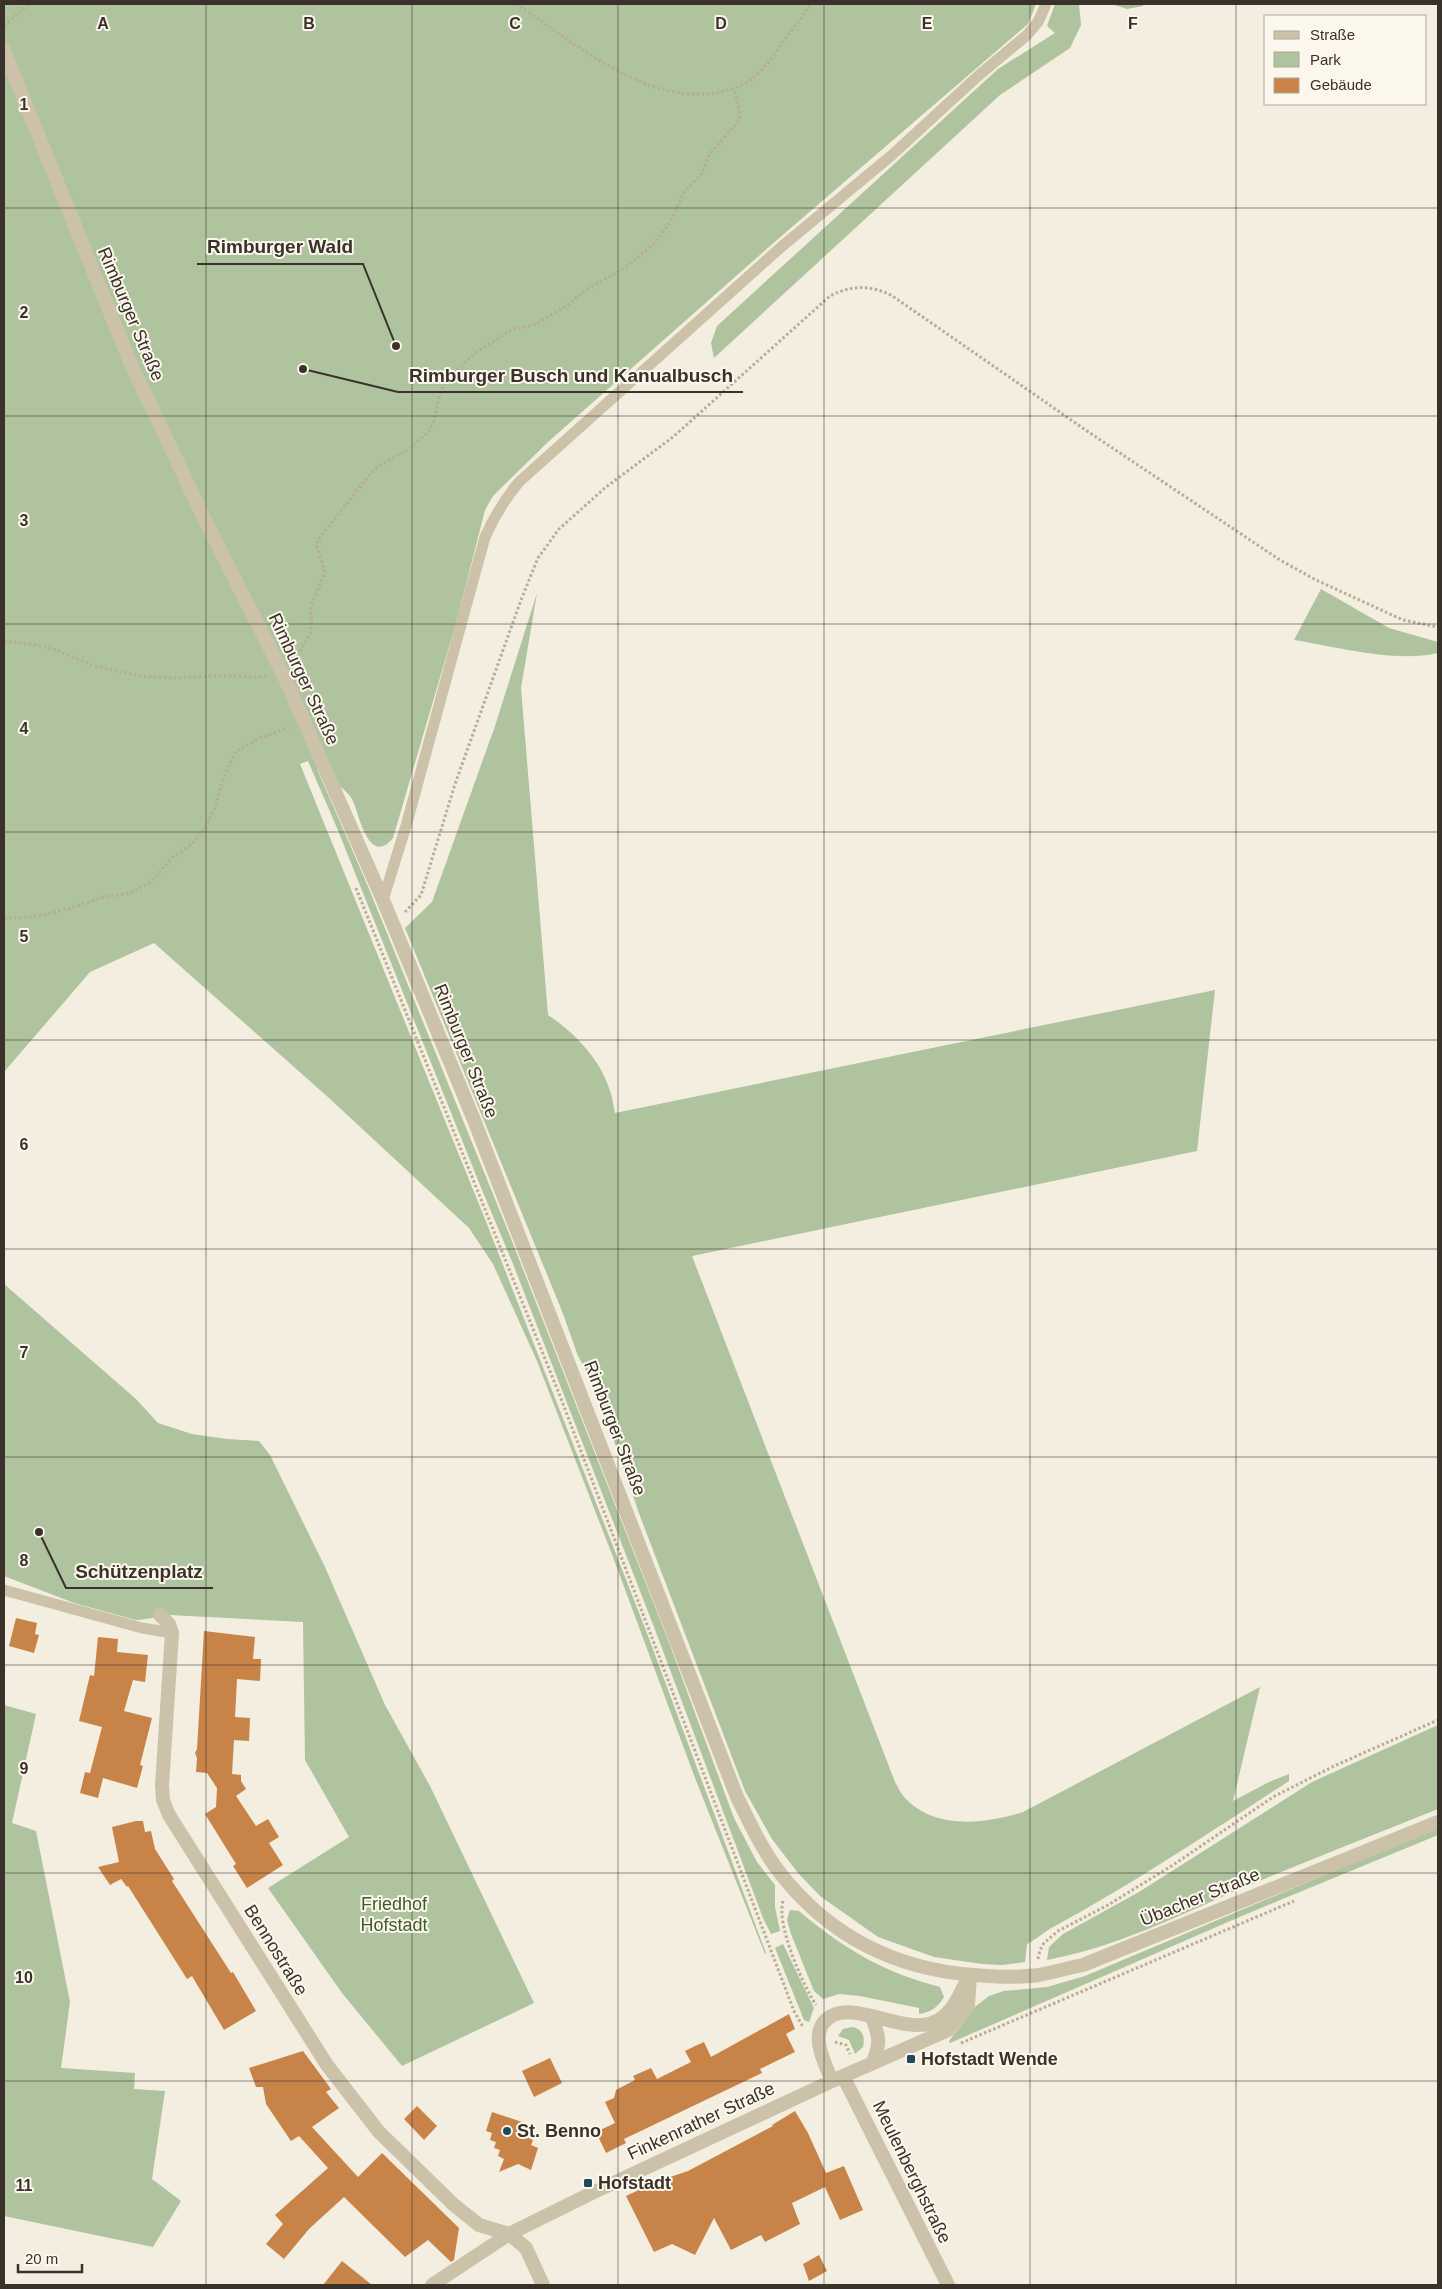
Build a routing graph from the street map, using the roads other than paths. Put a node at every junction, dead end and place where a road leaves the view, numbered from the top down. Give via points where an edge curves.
1 (1046, 4) edge
2 (4, 50) edge
3 (383, 900) junction
4 (4, 1590) edge
5 (160, 1615) dead end
6 (172, 1633) junction
7 (1438, 1822) edge
8 (970, 1974) junction
9 (872, 2017) junction
10 (873, 2062) junction
11 (837, 2078) junction
12 (509, 2234) junction
13 (432, 2285) edge
14 (543, 2285) edge
15 (948, 2285) edge

1 - 3 lane via 1038,22 1027,35 892,156 773,254 519,482 506,498 485,537
2 - 3 street, Rimburger Straße via 130,362 284,676
3 - 8 street, Rimburger Straße via 478,1129 737,1798 762,1848 780,1874 811,1907 845,1935 909,1965
4 - 6 lane via 142,1628
5 - 6 street
6 - 12 street, Bennostraße via 162,1786 169,1815 327,2065 379,2132 479,2225
7 - 8 street, Übacher Straße via 1083,1965 1038,1975 1001,1977
8 - 9 street via 955,2007 932,2023 907,2025
8 - 10 street, Finkenrather Straße via 968,2006 948,2030
9 - 10 street via 879,2047
9 - 11 street via 845,2012 825,2020 819,2037 821,2055
10 - 11 street, Finkenrather Straße
11 - 12 street, Finkenrather Straße
11 - 15 street, Meulenberghstraße
12 - 13 street, Finkenrather Straße
12 - 14 street via 526,2248

